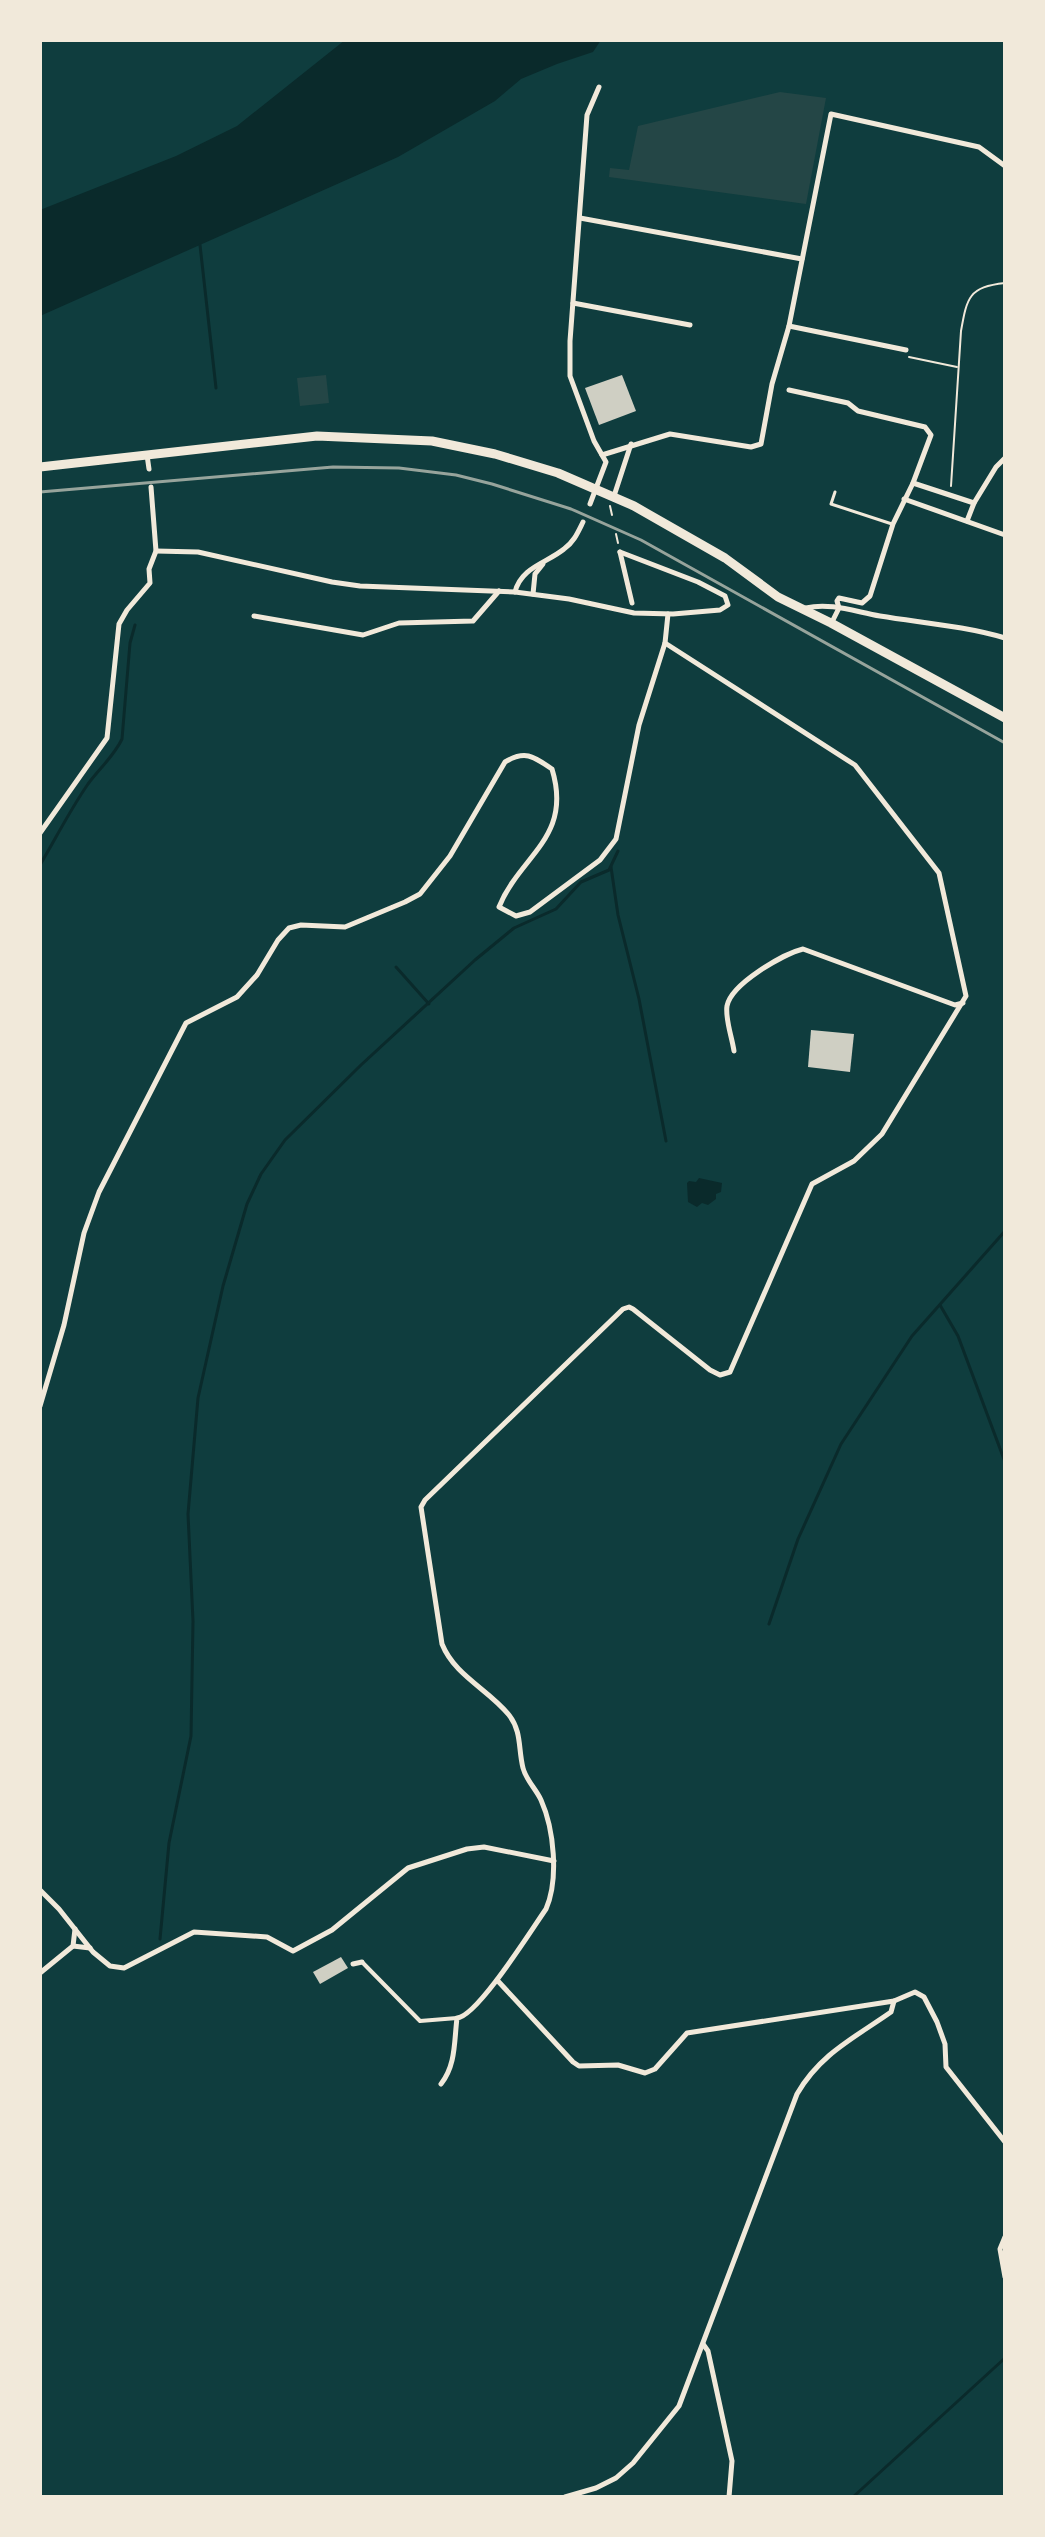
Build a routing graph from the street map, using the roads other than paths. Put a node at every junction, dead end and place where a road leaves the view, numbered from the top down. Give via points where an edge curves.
1 (599, 87) dead end
2 (1005, 166) edge
3 (580, 218) junction
4 (802, 259) junction
5 (573, 303) junction
6 (690, 325) dead end
7 (789, 326) junction
8 (906, 350) road end
9 (789, 390) dead end
10 (631, 444) junction
11 (147, 455) junction
12 (602, 455) junction
13 (1005, 458) edge
14 (40, 467) edge
15 (149, 469) dead end
16 (913, 483) junction
17 (151, 487) dead end
18 (597, 488) junction
19 (835, 492) dead end
20 (614, 496) junction
21 (904, 499) junction
22 (974, 503) junction
23 (590, 504) dead end
24 (967, 521) junction
25 (583, 522) dead end
26 (893, 524) junction
27 (1005, 535) edge
28 (156, 551) junction
29 (543, 563) junction
30 (499, 591) junction
31 (515, 592) junction
32 (533, 594) junction
33 (632, 603) dead end
34 (839, 608) junction
35 (803, 609) junction
36 (668, 614) junction
37 (254, 616) dead end
38 (831, 623) junction
39 (1005, 638) edge
40 (665, 643) junction
41 (1005, 718) edge
42 (40, 833) edge
43 (963, 1003) junction
44 (734, 1051) dead end
45 (40, 1406) edge
46 (554, 1861) junction
47 (40, 1890) edge
48 (75, 1928) junction
49 (267, 1937) junction
50 (285, 1939) dead end
51 (73, 1946) junction
52 (90, 1948) junction
53 (362, 1962) joint
54 (353, 1964) dead end
55 (40, 1973) edge
56 (497, 1980) junction
57 (894, 2001) junction
58 (457, 2018) junction
59 (441, 2084) dead end
60 (1005, 2142) edge
61 (1005, 2237) edge
62 (1005, 2277) edge
63 (703, 2344) junction
64 (565, 2497) edge
65 (729, 2497) edge

1 - 3 street via 587,115
2 - 4 street via 979,147 831,114
3 - 4 street
3 - 5 street
4 - 7 street
5 - 6 street
5 - 12 street via 570,379
7 - 8 street
7 - 10 street via 761,444 751,447 670,434
9 - 16 street via 925,427 931,435
10 - 12 street
10 - 20 street
11 - 14 main road
11 - 15 street
11 - 18 main road via 317,436 404,438 495,454
12 - 18 street via 606,464
13 - 22 street
16 - 21 street
16 - 22 street
17 - 28 street
18 - 20 main road
18 - 23 street
19 - 26 lane via 831,504
20 - 35 main road
21 - 24 street
21 - 26 street
22 - 24 street
24 - 27 street
25 - 29 street via 570,544
26 - 34 street via 868,599 862,603 839,598
28 - 30 street via 198,552 360,586
28 - 42 street via 150,583 119,624 107,738
29 - 31 street via 523,576
29 - 32 street via 535,574
30 - 31 street
30 - 37 street via 473,621 399,623 363,635
31 - 32 street
32 - 36 street
33 - 36 street via 620,552 728,600 720,610
34 - 35 street
34 - 38 street
34 - 39 street
35 - 38 main road
36 - 40 street
38 - 41 main road
40 - 43 street via 855,765 939,873 966,987
40 - 45 street via 639,725 616,839 600,860 530,912 516,916 499,907 539,851 554,817 552,769 517,755 505,762 450,856 420,894 345,927 289,928 237,997 186,1023 99,1192
43 - 44 street via 955,1005 803,949 773,961 731,998 727,1007
43 - 46 street via 882,1134 854,1161 812,1184 730,1372 710,1370 633,1309 623,1309 425,1500 421,1513 442,1644 457,1669 518,1728 524,1772 541,1798
46 - 49 street via 484,1847 467,1849 408,1868 332,1930 293,1951
46 - 56 street via 546,1909
47 - 48 street
48 - 51 street
48 - 52 street
49 - 50 street
49 - 52 street via 194,1932 124,1968 110,1966
51 - 52 street
51 - 55 street
53 - 54 street
53 - 58 street via 420,2021
56 - 57 street via 579,2066 618,2065 645,2073 665,2060 687,2033
56 - 58 street via 464,2018
57 - 60 street via 915,1992 922,1995 945,2044 946,2067
57 - 63 street via 891,2012 824,2058 797,2094
58 - 59 street via 452,2065
61 - 62 street via 1000,2249
63 - 64 street via 679,2406 633,2463 596,2488
63 - 65 street via 732,2461

